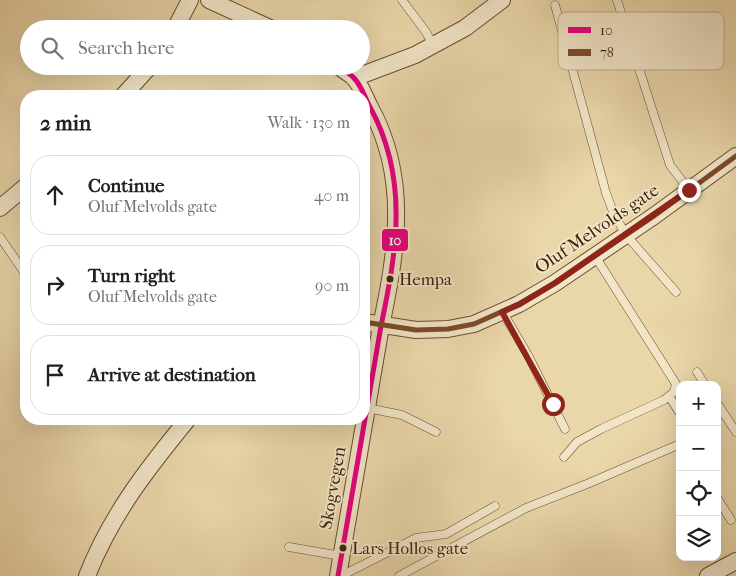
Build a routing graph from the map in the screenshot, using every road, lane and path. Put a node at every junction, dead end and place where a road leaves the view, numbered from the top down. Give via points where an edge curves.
1 (190, 0) edge
2 (209, 0) edge
3 (402, 0) edge
4 (617, 0) edge
5 (496, 2) edge
6 (555, 5) dead end
7 (621, 12) edge
8 (558, 16) edge
9 (180, 20) edge
10 (252, 20) edge
11 (433, 45) junction
12 (573, 70) edge
13 (639, 70) edge
14 (370, 72) edge
15 (142, 75) edge
16 (350, 75) edge
17 (362, 75) edge
18 (354, 78) junction
19 (128, 90) edge
20 (361, 90) edge
21 (370, 107) edge
22 (736, 156) edge
23 (689, 190) junction
24 (20, 191) edge
25 (0, 208) edge
26 (626, 235) junction
27 (0, 237) edge
28 (595, 256) junction
29 (20, 266) edge
30 (676, 292) dead end
31 (502, 312) junction
32 (370, 323) edge
33 (381, 326) junction
34 (697, 372) dead end
35 (703, 381) edge
36 (370, 390) edge
37 (669, 396) junction
38 (676, 408) edge
39 (370, 409) edge
40 (721, 409) edge
41 (183, 425) edge
42 (364, 425) edge
43 (565, 429) dead end
44 (436, 432) dead end
45 (736, 432) edge
46 (676, 446) edge
47 (564, 457) dead end
48 (721, 504) edge
49 (495, 506) dead end
50 (731, 520) dead end
51 (289, 546) dead end
52 (341, 556) junction
53 (736, 561) edge
54 (87, 576) edge
55 (339, 576) edge
56 (398, 576) edge
57 (708, 576) edge

1 - 9 street
2 - 10 street
3 - 11 lane
4 - 7 lane
5 - 11 street via 465,28
6 - 8 lane
11 - 14 street
12 - 26 lane via 606,193
13 - 23 lane via 670,165
15 - 19 street
16 - 18 street, Skogvegen
17 - 18 street
18 - 20 street, Skogvegen
21 - 33 street, Skogvegen via 387,145 397,194 395,250
22 - 23 street, Oluf Melvolds gate
23 - 26 street, Oluf Melvolds gate
24 - 25 street
26 - 28 street, Oluf Melvolds gate
26 - 30 lane
27 - 29 lane
28 - 31 street, Oluf Melvolds gate
28 - 37 lane via 676,384
31 - 33 street, Oluf Melvolds gate via 474,324 448,329
31 - 43 lane
32 - 33 street, Oluf Melvolds gate
33 - 36 street, Skogvegen
34 - 35 lane
37 - 38 lane
37 - 47 lane via 577,442
39 - 44 lane via 402,415
40 - 45 lane
41 - 54 street via 122,505
42 - 52 street, Skogvegen
46 - 56 lane via 526,508
48 - 50 lane
49 - 55 lane via 446,534 416,538
51 - 52 lane
52 - 55 street, Skogvegen
53 - 57 street

